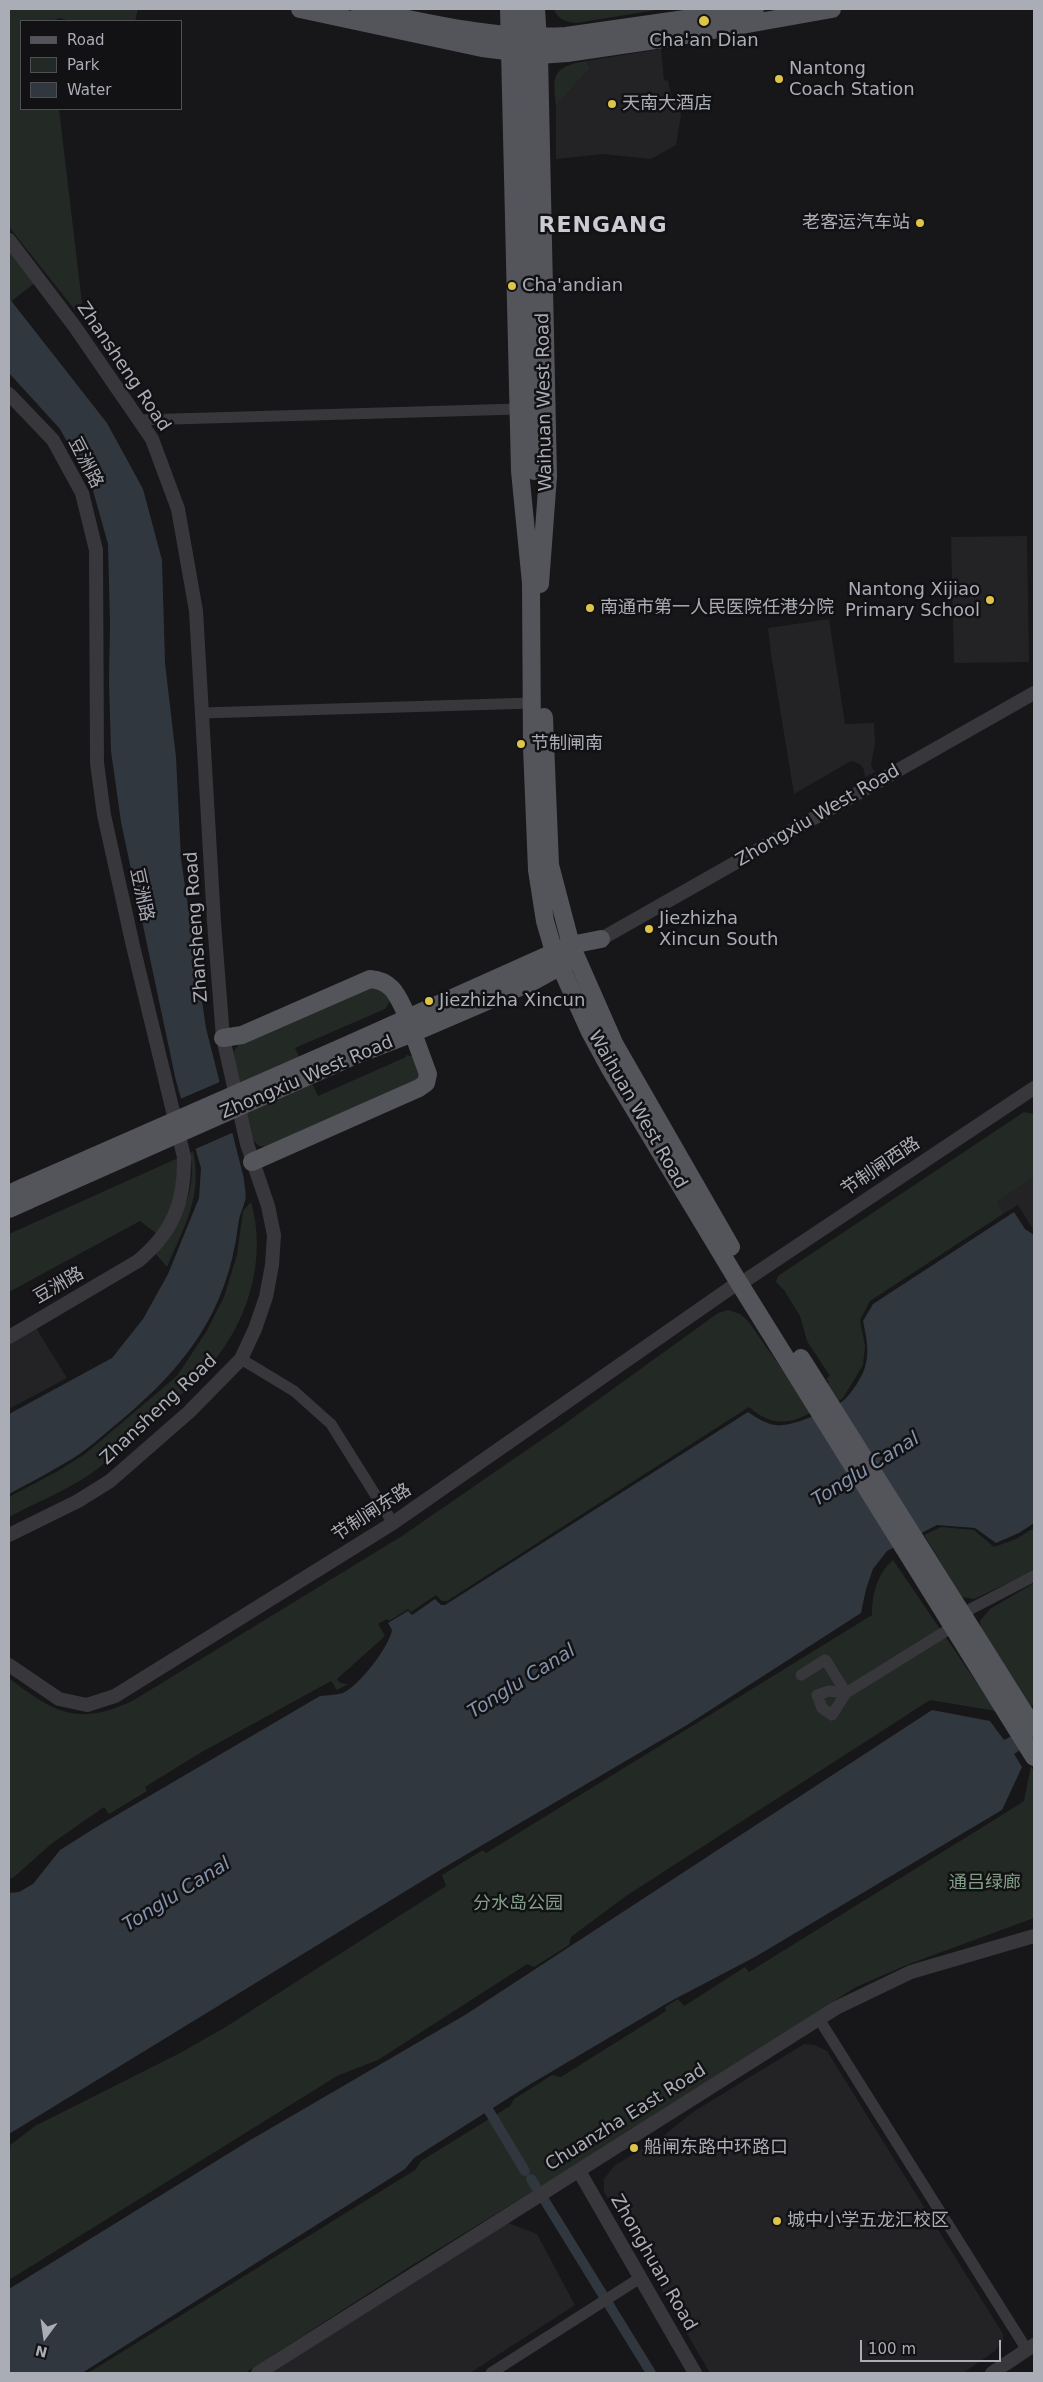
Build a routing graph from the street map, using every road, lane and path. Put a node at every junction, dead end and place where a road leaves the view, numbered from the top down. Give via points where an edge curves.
1 (300, 9) edge
2 (360, 9) edge
3 (509, 9) edge
4 (523, 9) edge
5 (536, 9) edge
6 (755, 9) edge
7 (832, 9) edge
8 (510, 43) junction
9 (539, 46) junction
10 (9, 240) edge
11 (9, 394) edge
12 (519, 409) junction
13 (138, 420) junction
14 (535, 584) junction
15 (1034, 693) edge
16 (533, 703) junction
17 (202, 714) junction
18 (601, 939) joint
19 (573, 952) junction
20 (557, 960) junction
21 (411, 1026) junction
22 (223, 1038) junction
23 (1034, 1088) edge
24 (252, 1162) junction
25 (21, 1194) edge
26 (9, 1209) edge
27 (744, 1280) junction
28 (9, 1337) edge
29 (241, 1359) junction
30 (393, 1524) junction
31 (9, 1535) edge
32 (1034, 1576) edge
33 (956, 1617) junction
34 (9, 1665) edge
35 (801, 1675) dead end
36 (1025, 1722) edge
37 (1034, 1757) edge
38 (1034, 1936) edge
39 (819, 2019) junction
40 (579, 2171) junction
41 (640, 2278) junction
42 (1030, 2347) edge
43 (258, 2373) edge
44 (491, 2373) edge
45 (694, 2373) edge
46 (992, 2373) edge

1 - 8 main road via 444,40
2 - 8 main road
3 - 8 main road, Waihuan West Road
4 - 14 main road, Waihuan West Road, bridge
5 - 9 main road, Waihuan West Road
6 - 9 main road via 576,35
7 - 9 main road via 567,53
8 - 9 main road
8 - 12 main road, Waihuan West Road
9 - 14 main road, Waihuan West Road via 548,476
10 - 13 street, Zhansheng Road via 75,327
11 - 28 street, 豆洲路 via 52,440 82,492 96,550 97,763 104,815 184,1157 182,1197 165,1234 152,1250
12 - 13 street
12 - 14 main road, Waihuan West Road via 520,471
13 - 17 street, Zhansheng Road via 152,439 178,509 196,611
14 - 16 main road, Waihuan West Road
14 - 19 main road, Waihuan West Road via 550,865
15 - 18 street, Zhongxiu West Road
16 - 17 street
16 - 20 main road, Waihuan West Road via 537,870
17 - 22 street, Zhansheng Road
18 - 19 main road
19 - 20 main road, Zhongxiu West Road
19 - 27 main road, Waihuan West Road via 615,1045
20 - 21 main road, Zhongxiu West Road
20 - 27 main road, Waihuan West Road via 609,1067
21 - 22 main road via 393,988 381,980 370,979 242,1035
21 - 24 main road via 428,1074 426,1082 419,1088
21 - 25 main road, Zhongxiu West Road, bridge
22 - 24 street, Zhansheng Road
23 - 27 street, 节制闸西路
24 - 29 street, Zhansheng Road via 268,1206 274,1235 266,1298
25 - 26 main road, Zhongxiu West Road
27 - 30 street, 节制闸东路
27 - 33 main road, Waihuan West Road
29 - 30 street via 294,1391 331,1424
29 - 31 street, Zhansheng Road via 189,1412 110,1481 78,1501
30 - 34 street, 节制闸东路 via 116,1696 87,1705 58,1699
32 - 33 street
33 - 35 street via 946,1631 846,1693 824,1660
33 - 36 main road
36 - 37 main road
38 - 39 street, Chuanzha East Road via 911,1972
39 - 40 street, Chuanzha East Road
39 - 42 street
40 - 41 street, Zhonghuan Road
40 - 43 street, Chuanzha East Road
41 - 44 street
41 - 45 street, Zhonghuan Road
42 - 46 street

